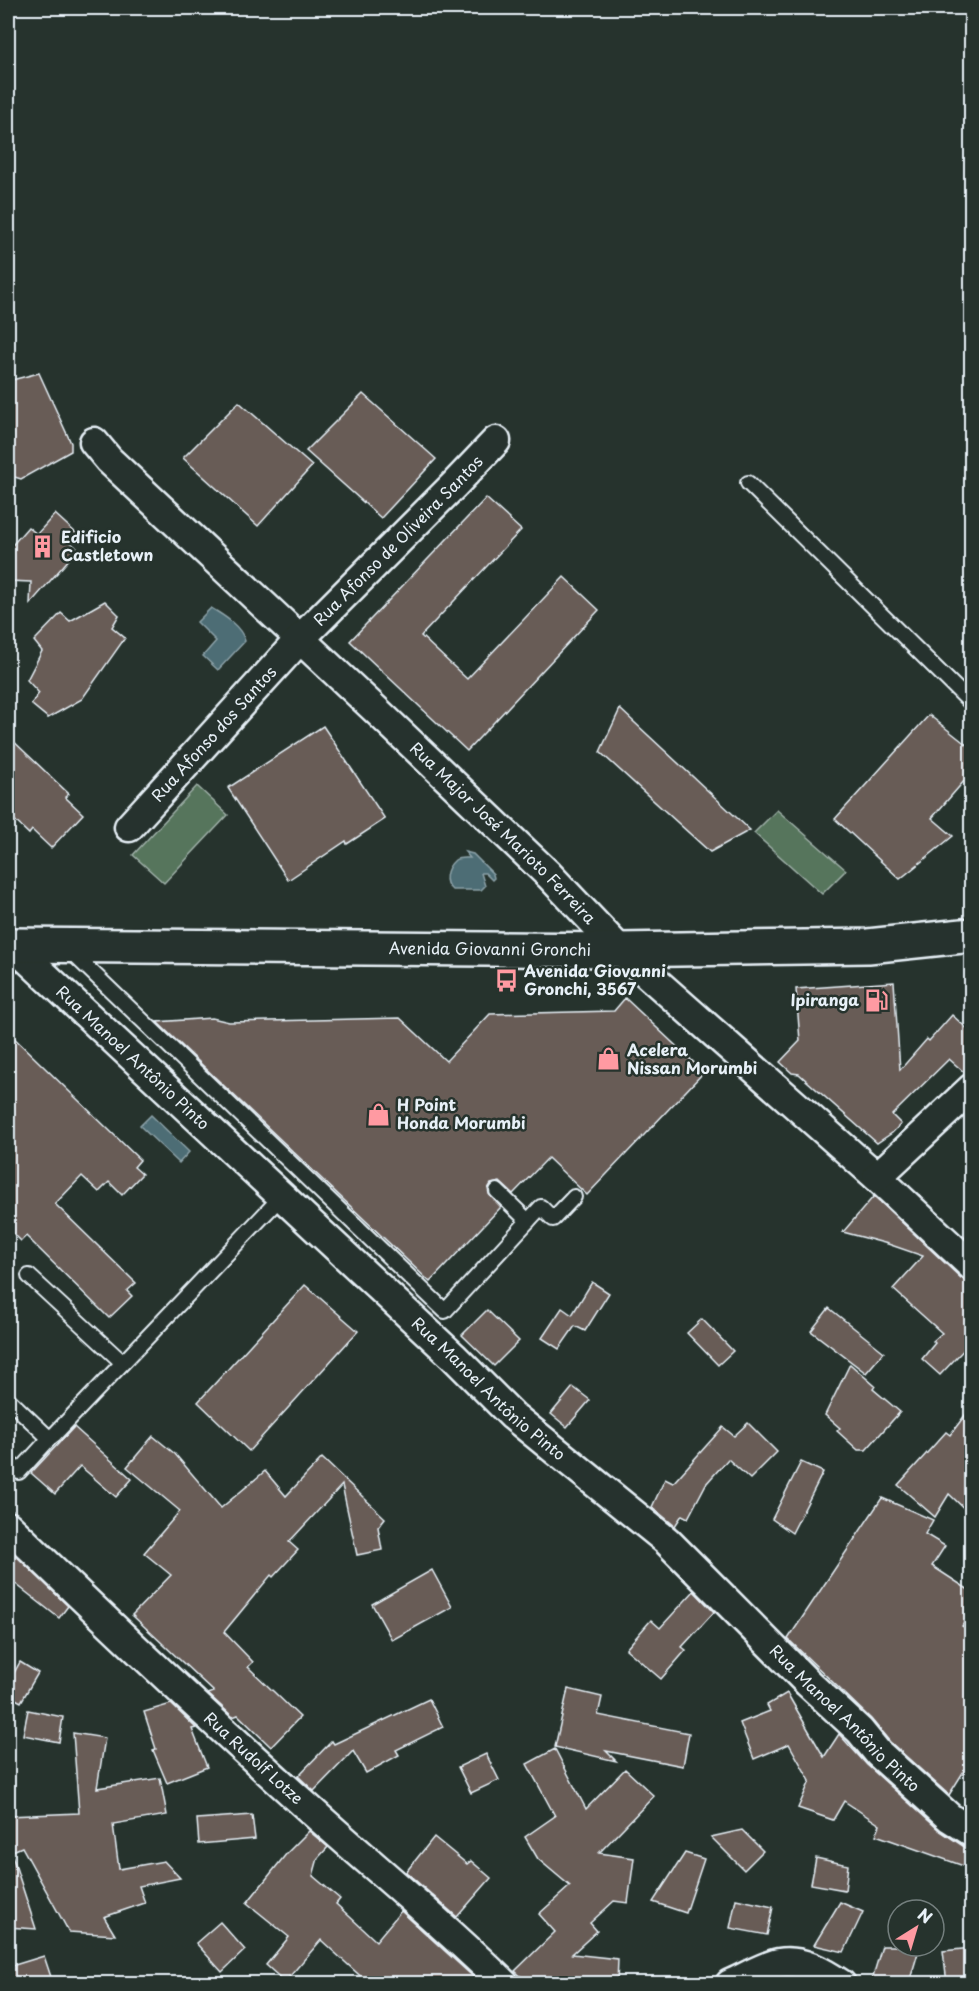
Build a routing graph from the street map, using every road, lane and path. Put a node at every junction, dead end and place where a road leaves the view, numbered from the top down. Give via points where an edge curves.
1 (496, 441) dead end
2 (94, 442) dead end
3 (748, 483) dead end
4 (300, 639) junction
5 (972, 704) edge
6 (129, 827) dead end
7 (972, 935) edge
8 (10, 944) edge
9 (64, 946) junction
10 (620, 950) junction
11 (972, 1088) edge
12 (877, 1177) junction
13 (497, 1191) dead end
14 (282, 1196) junction
15 (574, 1197) dead end
16 (528, 1221) junction
17 (972, 1266) edge
18 (29, 1276) dead end
19 (122, 1362) junction
20 (8, 1399) edge
21 (51, 1437) junction
22 (8, 1461) edge
23 (8, 1526) edge
24 (972, 1832) edge
25 (504, 1983) edge
26 (730, 1983) edge
27 (841, 1983) edge

1 - 4 street, Rua Afonso de Oliveira Santos
2 - 4 street, Rua Major José Marioto Ferreira
3 - 5 lane
4 - 6 street, Rua Afonso dos Santos
4 - 10 street, Rua Major José Marioto Ferreira via 549,875
7 - 10 main road, Avenida Giovanni Gronchi via 868,946
8 - 9 main road, Avenida Giovanni Gronchi
8 - 14 street, Rua Manoel Antônio Pinto
9 - 10 main road, Avenida Giovanni Gronchi
9 - 16 lane via 445,1311
10 - 12 street, Rua Major José Marioto Ferreira
11 - 12 street
12 - 17 street, Rua Major José Marioto Ferreira
13 - 16 lane
14 - 19 lane
14 - 24 street, Rua Manoel Antônio Pinto via 513,1416 667,1540 878,1753 950,1818
15 - 16 lane via 553,1219 541,1207
18 - 19 lane
19 - 21 lane
20 - 21 lane
21 - 22 lane via 19,1472
23 - 25 street, Rua Rudolf Lotze via 297,1797
26 - 27 street via 778,1963 801,1963

